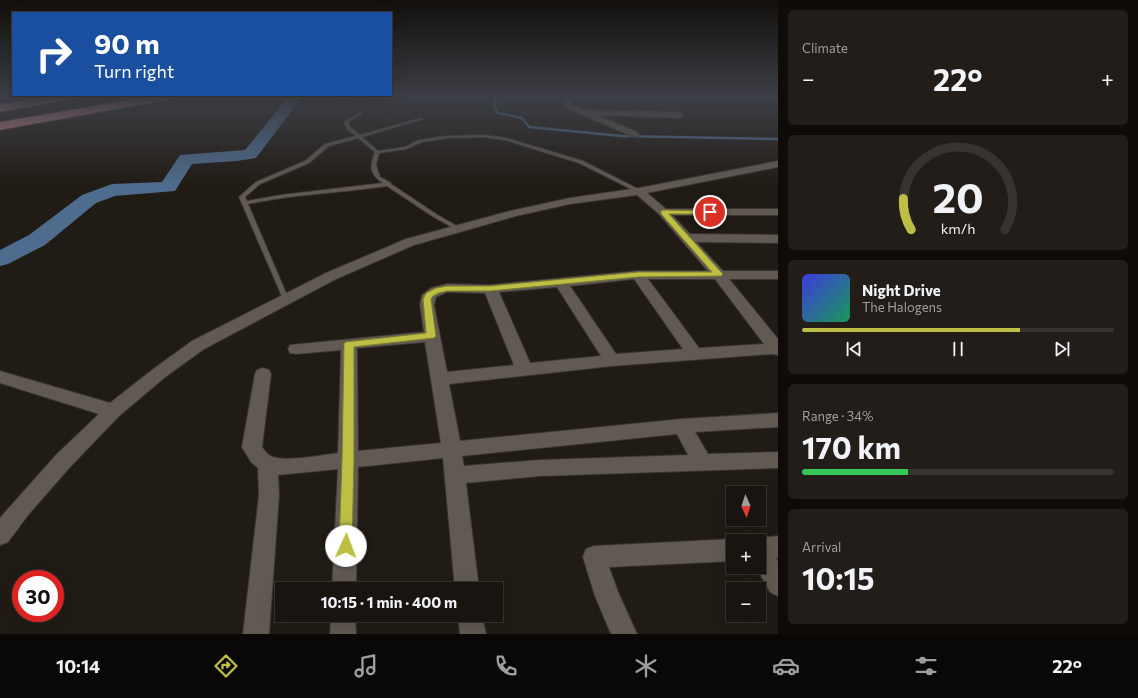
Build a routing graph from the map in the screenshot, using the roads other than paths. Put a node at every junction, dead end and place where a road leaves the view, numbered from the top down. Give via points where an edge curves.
1 (348, 127) edge
2 (392, 127) edge
3 (616, 127) edge
4 (634, 134) dead end
5 (357, 136) junction
6 (377, 152) junction
7 (778, 164) edge
8 (389, 184) junction
9 (639, 191) junction
10 (245, 203) junction
11 (663, 212) junction
12 (777, 214) edge
13 (459, 229) junction
14 (686, 238) junction
15 (778, 239) edge
16 (718, 274) junction
17 (638, 275) junction
18 (778, 275) edge
19 (561, 282) junction
20 (490, 289) junction
21 (286, 300) junction
22 (431, 336) junction
23 (349, 344) junction
24 (296, 349) dead end
25 (777, 349) edge
26 (695, 354) junction
27 (612, 360) junction
28 (524, 369) junction
29 (263, 374) dead end
30 (0, 377) edge
31 (439, 379) junction
32 (113, 411) junction
33 (778, 420) edge
34 (682, 426) junction
35 (452, 450) junction
36 (348, 460) junction
37 (778, 460) edge
38 (702, 462) junction
39 (268, 465) junction
40 (454, 475) junction
41 (0, 535) edge
42 (778, 547) edge
43 (766, 548) edge
44 (726, 550) edge
45 (766, 562) edge
46 (344, 582) edge
47 (466, 582) edge
48 (778, 584) edge
49 (343, 622) edge
50 (471, 622) edge
51 (256, 634) edge
52 (343, 634) edge
53 (473, 634) edge
54 (624, 634) edge

1 - 5 lane
2 - 5 lane
3 - 4 street
5 - 6 lane via 368,142
5 - 10 lane via 327,145 307,162 258,183 242,197
6 - 8 lane via 372,163 373,169 378,178
6 - 9 lane via 406,148 421,141 448,137 484,136 506,139 581,162
7 - 9 street
8 - 10 lane via 270,197
8 - 13 lane
9 - 11 street
9 - 13 street via 547,206
10 - 21 lane
11 - 12 street
11 - 14 street
13 - 21 street via 410,242 363,261
14 - 15 street
14 - 16 street
16 - 17 street
16 - 18 street
16 - 25 street
17 - 19 street
17 - 26 street
19 - 20 street
19 - 27 street
20 - 22 street via 447,288 436,290 429,295 427,305
20 - 28 street
21 - 32 street via 198,345
22 - 23 street
22 - 31 street
23 - 24 street
23 - 36 street
25 - 26 street
26 - 27 street
27 - 28 street
28 - 31 street
29 - 39 street via 252,447 256,457
30 - 32 street
31 - 35 street
32 - 41 street via 63,461
33 - 34 street
34 - 35 street
34 - 38 street
35 - 36 street
35 - 40 street
36 - 39 street via 283,468
36 - 46 street
37 - 38 street
38 - 40 street via 540,468
39 - 51 street via 269,495
40 - 47 street
42 - 43 street
44 - 54 street via 594,557 607,596
45 - 48 street
49 - 52 street
50 - 53 street

